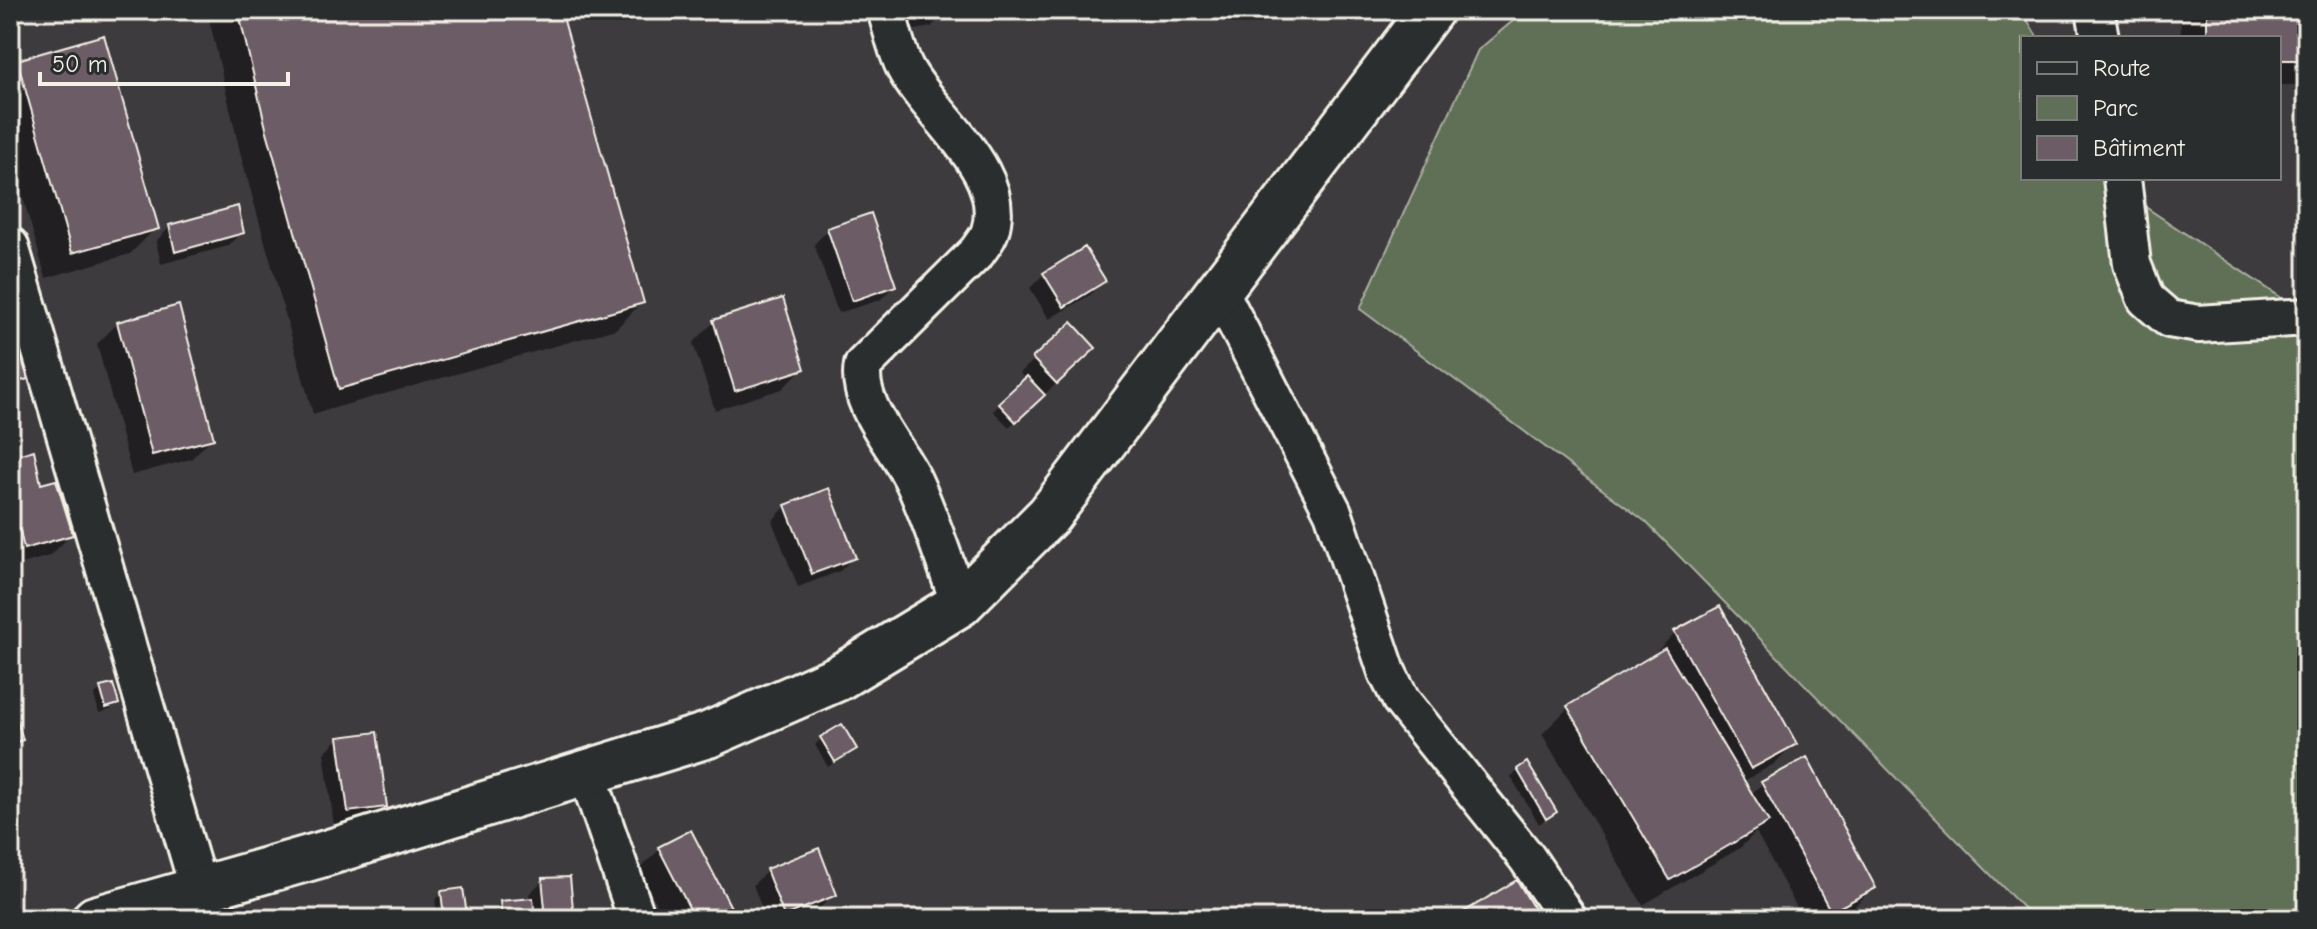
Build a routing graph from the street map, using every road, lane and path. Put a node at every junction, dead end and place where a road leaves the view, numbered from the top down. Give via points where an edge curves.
1 (886, 10) edge
2 (1431, 10) edge
3 (2095, 10) edge
4 (2100, 36) edge
5 (2122, 180) edge
6 (10, 246) edge
7 (1219, 290) junction
8 (2307, 317) edge
9 (960, 604) junction
10 (587, 773) junction
11 (199, 890) junction
12 (95, 919) edge
13 (637, 919) edge
14 (1568, 919) edge

1 - 9 street via 906,70 973,160 989,186 993,209 990,233 977,252 863,365 860,379 865,398 913,481
2 - 7 main road
3 - 4 street
5 - 8 street via 2132,264 2146,299 2169,319 2199,324
6 - 11 street
7 - 9 main road via 1049,515
7 - 14 street via 1333,512 1401,700 1527,858
9 - 10 main road via 838,678 708,735
10 - 11 main road
10 - 13 street
11 - 12 main road

